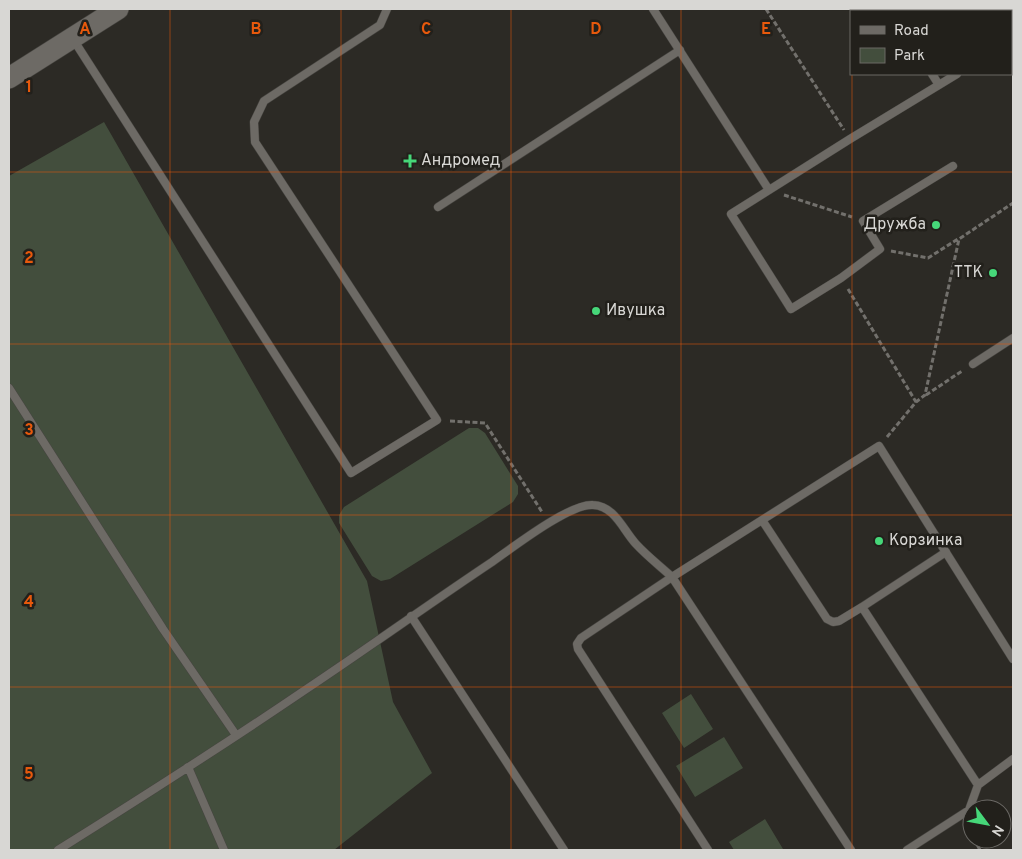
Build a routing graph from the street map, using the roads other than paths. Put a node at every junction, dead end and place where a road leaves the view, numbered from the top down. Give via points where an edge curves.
1 (118, 9) edge
2 (387, 9) edge
3 (653, 9) edge
4 (72, 38) junction
5 (680, 50) junction
6 (933, 75) edge
7 (955, 75) edge
8 (9, 78) edge
9 (939, 85) junction
10 (953, 166) dead end
11 (769, 190) junction
12 (438, 207) dead end
13 (1013, 338) edge
14 (973, 364) road end
15 (9, 388) edge
16 (762, 520) junction
17 (946, 552) junction
18 (672, 577) junction
19 (862, 607) junction
20 (411, 616) junction
21 (1013, 659) edge
22 (236, 735) junction
23 (1013, 759) edge
24 (188, 767) junction
25 (978, 784) junction
26 (58, 850) edge
27 (224, 850) edge
28 (564, 850) edge
29 (708, 850) edge
30 (851, 850) edge
31 (907, 850) edge

1 - 4 street
2 - 4 lane via 380,25 264,101 254,122 254,142 436,420 351,473
3 - 5 lane
4 - 8 street
5 - 11 lane
5 - 12 lane
6 - 9 lane
7 - 9 lane
9 - 11 lane
10 - 11 lane via 863,221 880,249 841,278 791,308 730,214
13 - 14 lane
15 - 22 lane via 163,629
16 - 17 lane via 879,446
16 - 18 lane
16 - 19 lane via 827,619 838,621
17 - 19 lane
17 - 21 lane
18 - 20 lane via 635,544 611,512 592,505 580,506 549,523
18 - 29 lane via 581,638 577,644
18 - 30 lane
19 - 25 lane
20 - 22 lane
20 - 28 lane
22 - 24 lane
23 - 25 lane
24 - 26 lane
24 - 27 lane
25 - 31 lane via 969,810

